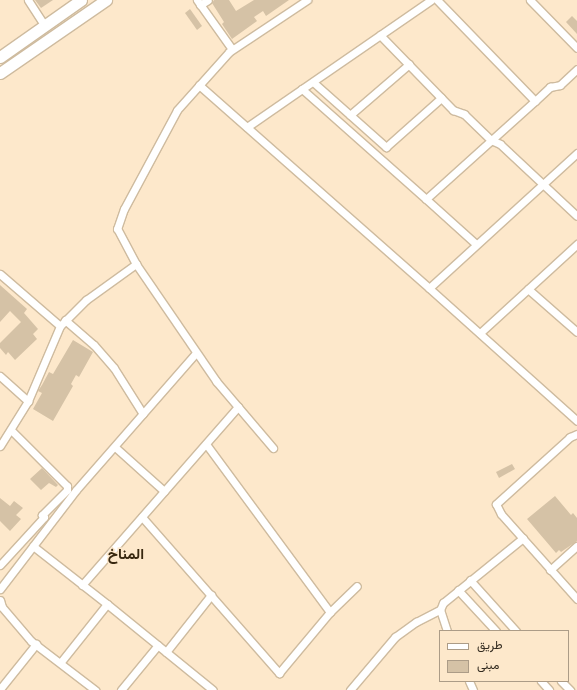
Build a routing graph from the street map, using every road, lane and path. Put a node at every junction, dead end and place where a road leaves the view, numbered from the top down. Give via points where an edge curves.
1 (28, 0) edge
2 (81, 0) edge
3 (106, 0) edge
4 (208, 0) edge
5 (307, 0) edge
6 (430, 0) edge
7 (437, 0) edge
8 (530, 0) edge
9 (198, 3) edge
10 (45, 26) junction
11 (380, 35) junction
12 (577, 48) edge
13 (232, 49) junction
14 (0, 57) edge
15 (409, 64) junction
16 (577, 69) edge
17 (0, 73) edge
18 (313, 82) junction
19 (199, 85) junction
20 (302, 89) junction
21 (441, 98) junction
22 (535, 101) junction
23 (350, 115) junction
24 (247, 127) junction
25 (491, 140) junction
26 (386, 147) junction
27 (577, 153) edge
28 (377, 156) junction
29 (543, 184) junction
30 (426, 199) junction
31 (577, 216) edge
32 (476, 244) junction
33 (577, 244) edge
34 (136, 264) junction
35 (0, 274) edge
36 (429, 288) junction
37 (528, 288) junction
38 (63, 323) junction
39 (577, 332) edge
40 (480, 333) junction
41 (196, 353) junction
42 (0, 376) edge
43 (28, 401) junction
44 (238, 408) junction
45 (143, 414) junction
46 (577, 422) edge
47 (11, 430) junction
48 (577, 434) edge
49 (206, 444) junction
50 (0, 446) edge
51 (114, 447) junction
52 (273, 448) dead end
53 (164, 491) junction
54 (142, 516) junction
55 (523, 538) junction
56 (33, 546) junction
57 (577, 546) edge
58 (0, 566) edge
59 (550, 570) junction
60 (470, 580) junction
61 (82, 585) junction
62 (357, 586) dead end
63 (0, 588) edge
64 (458, 590) junction
65 (211, 595) junction
66 (577, 599) edge
67 (0, 600) edge
68 (107, 604) junction
69 (440, 610) junction
70 (330, 612) junction
71 (447, 630) edge
72 (495, 630) edge
73 (515, 630) edge
74 (36, 644) junction
75 (158, 645) junction
76 (166, 652) junction
77 (60, 663) junction
78 (542, 682) edge
79 (563, 682) edge
80 (0, 688) edge
81 (94, 690) edge
82 (121, 690) edge
83 (213, 690) edge
84 (350, 690) edge
85 (549, 690) edge
86 (570, 690) edge

1 - 10 street
2 - 10 main road
3 - 17 main road
4 - 9 street
5 - 13 street
6 - 11 street
7 - 22 street
8 - 12 street
9 - 13 street
10 - 14 main road
11 - 15 street
11 - 18 street
13 - 19 street
15 - 21 street
15 - 23 street
16 - 22 street via 560,85 550,87
18 - 20 street
18 - 23 street
19 - 24 street
19 - 34 street via 177,110 124,209 117,229
20 - 24 street
20 - 28 street
21 - 25 street
21 - 26 street
22 - 25 street
23 - 26 street
24 - 36 street
25 - 29 street via 500,144
25 - 30 street
26 - 28 street
27 - 29 street
28 - 30 street
29 - 31 street
29 - 32 street
30 - 32 street
32 - 36 street
33 - 37 street
34 - 38 street via 86,300
34 - 41 street
35 - 38 street
36 - 40 street
37 - 39 street
37 - 40 street
38 - 43 street
38 - 45 street via 94,345 114,368
40 - 46 street
41 - 44 street
41 - 45 street
42 - 43 street
43 - 47 street
44 - 49 street
44 - 52 street
45 - 51 street
47 - 50 street
47 - 58 street via 67,486 67,490 42,515 44,517
48 - 55 street via 570,437 496,504 501,514
49 - 53 street
49 - 70 street
51 - 53 street
51 - 56 street via 76,490
53 - 54 street
54 - 61 street
54 - 65 street
55 - 59 street
55 - 60 street
56 - 61 street
56 - 63 street
57 - 59 street
59 - 66 street
60 - 64 street
60 - 73 street
61 - 68 street
62 - 70 street
64 - 69 street via 443,603
64 - 72 street
65 - 70 street via 279,673
65 - 76 street
67 - 74 street via 2,607
68 - 75 street
68 - 77 street
69 - 71 street
69 - 84 street via 416,622 395,637
74 - 77 street
74 - 80 street
75 - 76 street
75 - 82 street
76 - 83 street
77 - 81 street
78 - 85 street
79 - 86 street

